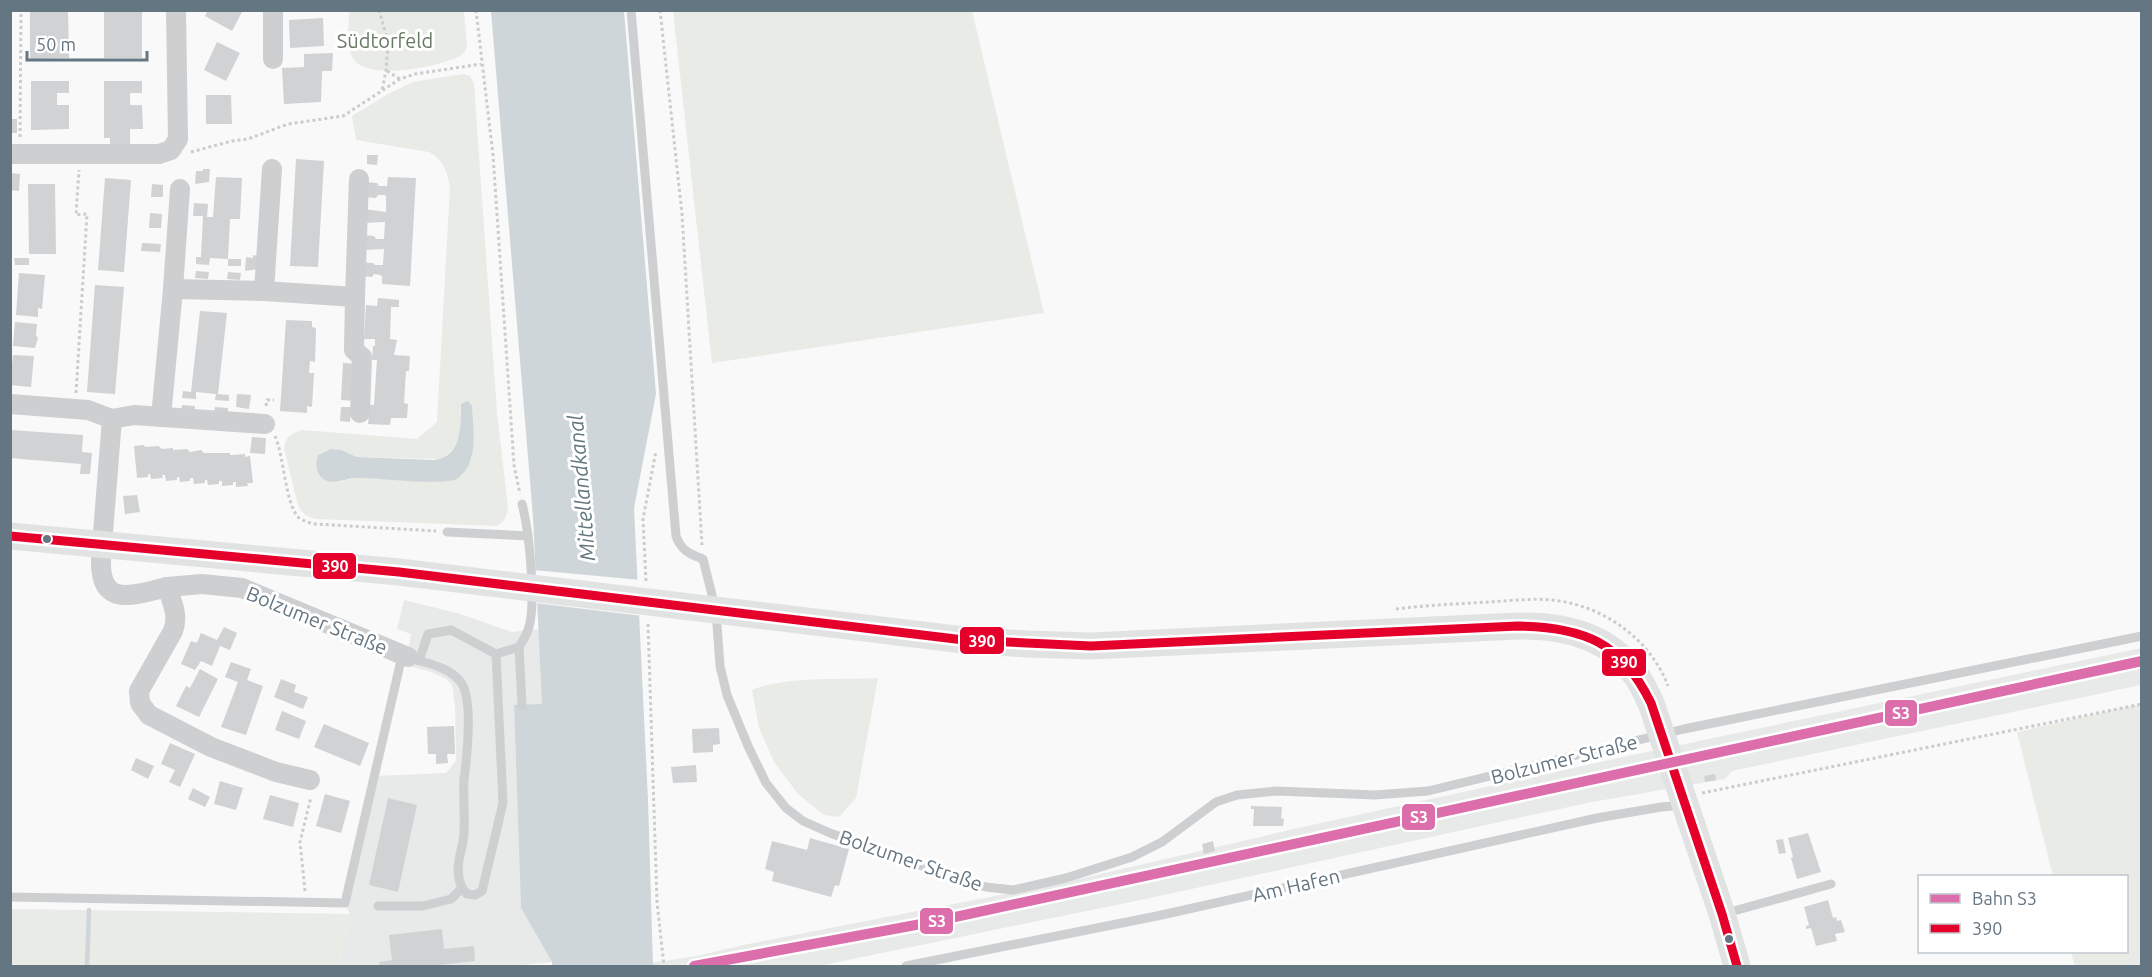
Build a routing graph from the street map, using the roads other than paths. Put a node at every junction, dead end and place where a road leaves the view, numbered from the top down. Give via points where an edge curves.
1 (176, 10) edge
2 (273, 10) edge
3 (631, 10) edge
4 (273, 59) dead end
5 (15, 154) edge
6 (272, 169) dead end
7 (359, 179) dead end
8 (180, 189) dead end
9 (173, 289) junction
10 (264, 291) junction
11 (355, 297) junction
12 (10, 404) edge
13 (360, 412) dead end
14 (266, 414) road end
15 (161, 417) junction
16 (112, 419) junction
17 (522, 504) road end
18 (447, 532) road end
19 (10, 536) edge
20 (528, 536) junction
21 (102, 543) junction
22 (167, 587) junction
23 (716, 610) junction
24 (2142, 636) edge
25 (519, 647) junction
26 (496, 654) junction
27 (410, 658) junction
28 (522, 705) dead end
29 (1663, 734) junction
30 (309, 780) road end
31 (1685, 801) junction
32 (1831, 884) dead end
33 (462, 888) junction
34 (10, 897) edge
35 (378, 906) dead end
36 (1722, 914) junction
37 (906, 966) edge
38 (1737, 966) edge

1 - 5 street via 178,139 171,150 159,154
2 - 4 street
3 - 23 lane via 676,536 689,555 703,559
6 - 10 street
7 - 11 street
8 - 9 street
9 - 10 street
9 - 15 street
10 - 11 street
11 - 13 street via 354,350 362,357
12 - 16 street via 88,410
14 - 15 street
15 - 16 street via 134,415
16 - 21 street
17 - 20 lane
18 - 20 lane
19 - 21 main road, Bolzumer Straße
20 - 25 lane via 531,613
21 - 22 street, Bolzumer Straße via 102,578 112,593 131,595
21 - 23 main road, Bolzumer Straße via 399,572
22 - 27 street, Bolzumer Straße via 202,584 242,588
22 - 30 street via 176,623 139,690 140,703 148,715 211,747
23 - 29 main road, Bolzumer Straße via 964,640 1091,646 1543,625 1581,633 1619,655 1635,674
23 - 29 lane, Bolzumer Straße via 720,666 727,695 766,783 786,808 830,833 986,887 1013,890 1034,886 1132,857 1162,842 1216,802 1237,795 1276,791 1375,795 1428,791
24 - 29 lane
25 - 26 lane
25 - 28 lane
26 - 27 lane via 451,630 428,634
26 - 33 lane via 503,803 482,891 467,894
27 - 33 lane, Bolzumer Straße via 457,677 466,697 464,836 458,857
27 - 34 lane via 345,903
29 - 31 main road
31 - 36 main road
31 - 37 lane, Am Hafen via 1146,919
32 - 36 lane
33 - 35 lane via 451,899 423,906
36 - 38 main road

